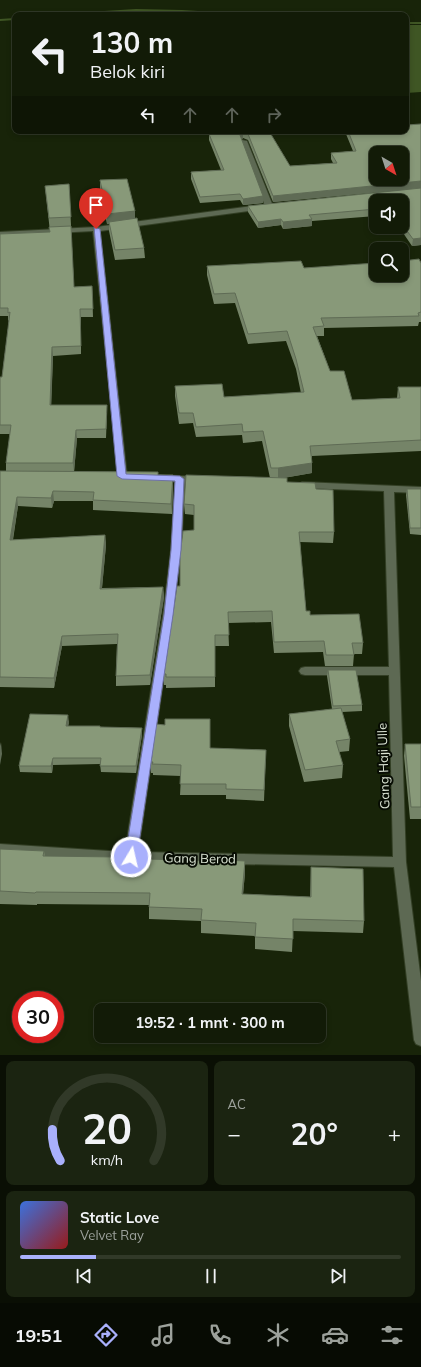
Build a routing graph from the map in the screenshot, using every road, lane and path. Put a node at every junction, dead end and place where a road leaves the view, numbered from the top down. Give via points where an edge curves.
1 (244, 141) edge
2 (96, 229) junction
3 (0, 234) edge
4 (121, 476) edge
5 (151, 478) edge
6 (180, 479) junction
7 (211, 480) edge
8 (288, 484) edge
9 (390, 489) junction
10 (421, 490) edge
11 (305, 671) dead end
12 (395, 671) junction
13 (0, 848) edge
14 (131, 857) junction
15 (400, 862) junction
16 (421, 1040) edge

1 - 2 street via 272,206
2 - 3 street
2 - 4 street
5 - 6 street
6 - 7 street
6 - 14 street via 176,550 168,615
8 - 9 street
9 - 10 street
9 - 12 street, Gang Haji Ulle
11 - 12 street
12 - 15 street, Gang Haji Ulle
13 - 14 street, Gang Berod
14 - 15 street, Gang Berod
15 - 16 street, Gang Haji Ulle

